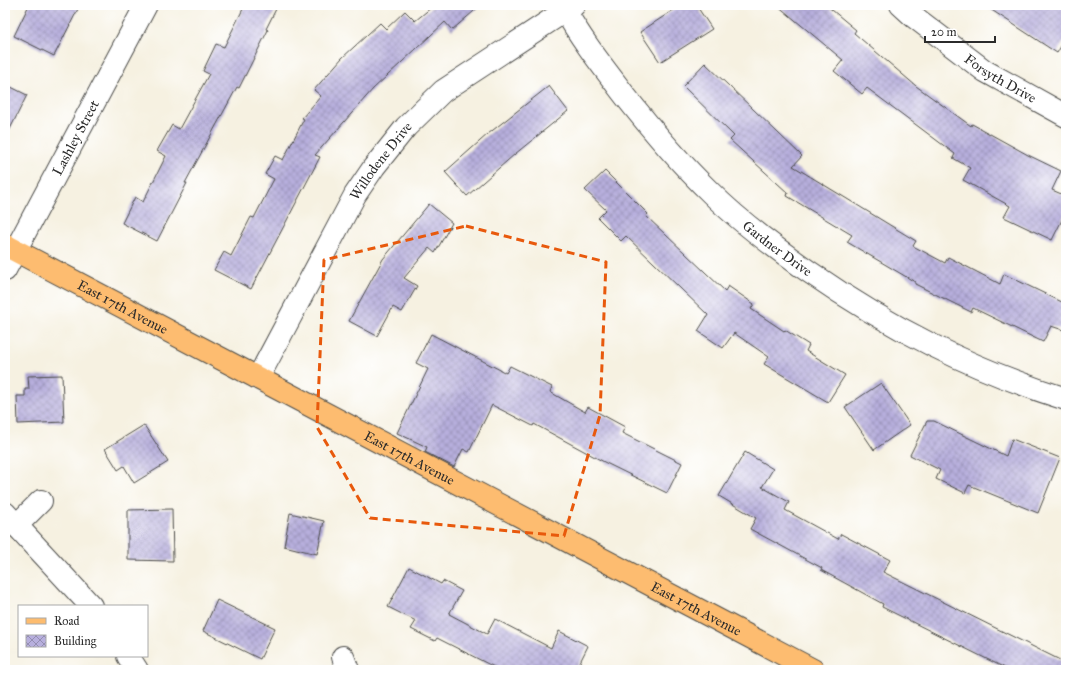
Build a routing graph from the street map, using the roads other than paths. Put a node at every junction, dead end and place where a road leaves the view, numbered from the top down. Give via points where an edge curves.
1 (146, 5) edge
2 (902, 5) edge
3 (567, 7) edge
4 (1066, 116) edge
5 (10, 248) edge
6 (5, 270) edge
7 (258, 378) junction
8 (1066, 399) edge
9 (41, 501) dead end
10 (11, 519) edge
11 (90, 605) edge
12 (129, 657) edge
13 (137, 670) edge
14 (813, 670) edge

1 - 5 street, Lashley Street
2 - 4 street, Forsyth Drive via 985,71
3 - 7 street, Willodene Drive via 443,91 406,127 374,166 355,195
3 - 8 street, Gardner Drive via 597,60 658,138 711,194 769,244 855,304 949,355 1023,386
5 - 6 street, Lashley Street
5 - 7 main road, East 17th Avenue
7 - 14 main road, East 17th Avenue
9 - 10 street
10 - 11 street
12 - 13 street

